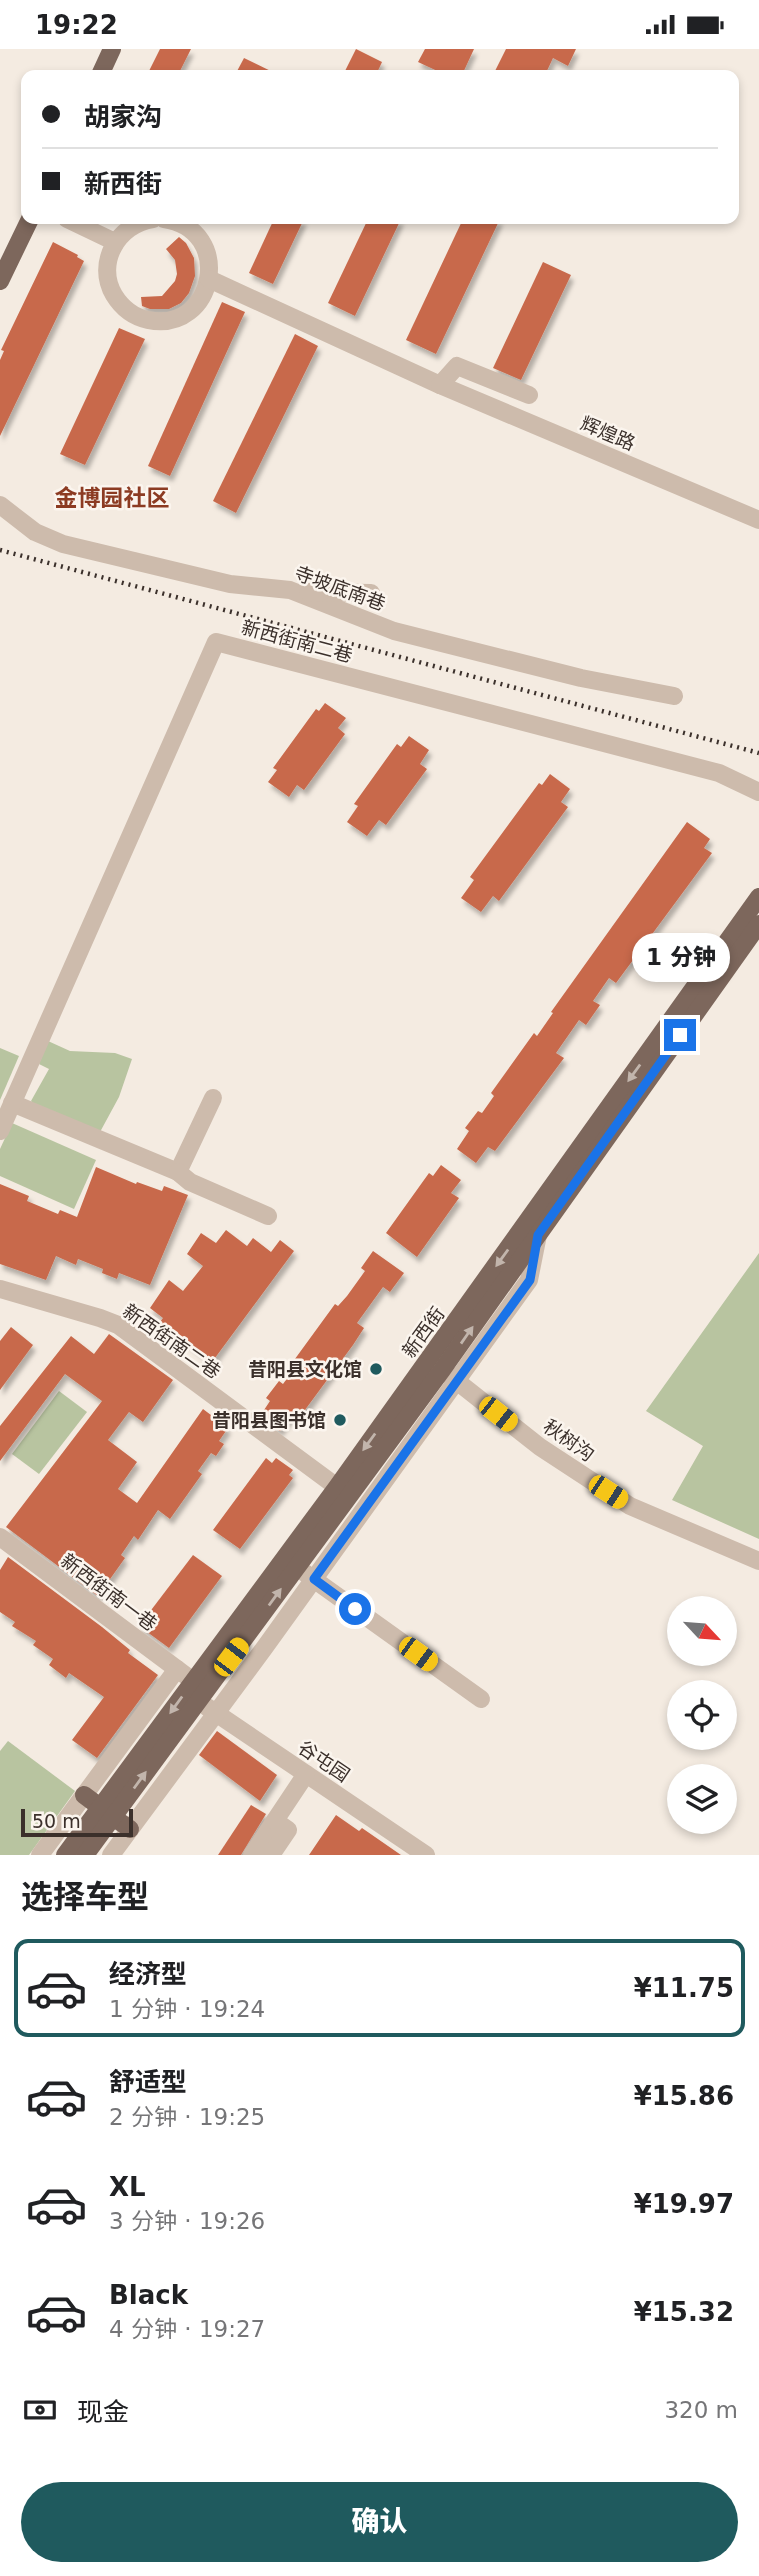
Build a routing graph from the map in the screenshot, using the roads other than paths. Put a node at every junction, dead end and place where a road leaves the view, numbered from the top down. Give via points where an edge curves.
1 (113, 49) edge
2 (102, 70) edge
3 (28, 224) edge
4 (77, 224) edge
5 (139, 224) edge
6 (182, 224) edge
7 (115, 242) junction
8 (209, 279) junction
9 (0, 281) edge
10 (440, 385) junction
11 (528, 395) dead end
12 (0, 505) edge
13 (759, 520) edge
14 (290, 590) junction
15 (371, 593) dead end
16 (674, 696) dead end
17 (759, 792) edge
18 (759, 897) edge
19 (759, 924) edge
20 (213, 1098) dead end
21 (12, 1103) junction
22 (0, 1131) edge
23 (178, 1172) junction
24 (268, 1216) dead end
25 (0, 1289) edge
26 (449, 1375) junction
27 (337, 1487) junction
28 (0, 1537) edge
29 (759, 1560) edge
30 (297, 1567) junction
31 (314, 1579) junction
32 (177, 1669) junction
33 (193, 1681) junction
34 (481, 1699) dead end
35 (198, 1701) junction
36 (215, 1712) junction
37 (306, 1774) junction
38 (84, 1795) junction
39 (107, 1812) junction
40 (275, 1821) junction
41 (130, 1829) junction
42 (40, 1855) edge
43 (65, 1855) edge
44 (85, 1855) edge
45 (111, 1855) edge
46 (252, 1855) edge
47 (271, 1855) edge
48 (426, 1855) edge

1 - 2 main road
3 - 9 main road
4 - 7 street
5 - 7 street
6 - 8 street via 199,238 208,257
7 - 8 street via 108,261 108,281 123,307 141,318 163,321 184,314 200,299
8 - 10 street, 辉煌路
10 - 11 street via 457,366
10 - 13 street, 辉煌路
12 - 14 street, 寺坡底南巷 via 35,532 63,544 230,584
14 - 15 street
14 - 16 street, 寺坡底南巷 via 394,631
17 - 21 street, 新西街南二巷 via 719,772 216,642
18 -> 27 main road, 新西街
26 -> 19 main road, 新西街 via 538,1235
20 - 23 street
21 - 22 street, 新西街南二巷
21 - 23 street
23 - 24 street via 190,1182
25 - 27 street, 新西街南二巷 via 118,1325
26 - 29 street, 秋树沟 via 540,1447 630,1506
26 - 30 main road, 新西街
26 - 31 street
27 - 33 main road, 新西街
28 - 32 street, 新西街南一巷
30 - 31 street
35 -> 30 main road, 新西街
31 - 34 street
31 - 36 street
32 - 33 street, 新西街南一巷
32 - 38 street
33 -> 39 main road, 新西街
35 - 36 street, 谷屯园
39 -> 35 main road, 新西街
36 - 37 street, 谷屯园
36 - 41 street
37 - 40 street
37 - 48 street, 谷屯园
38 - 39 main road
38 - 42 street
39 - 41 main road
39 - 43 main road, 新西街
39 - 44 main road, 新西街
40 - 46 street
40 - 47 street via 288,1830
41 - 45 street

